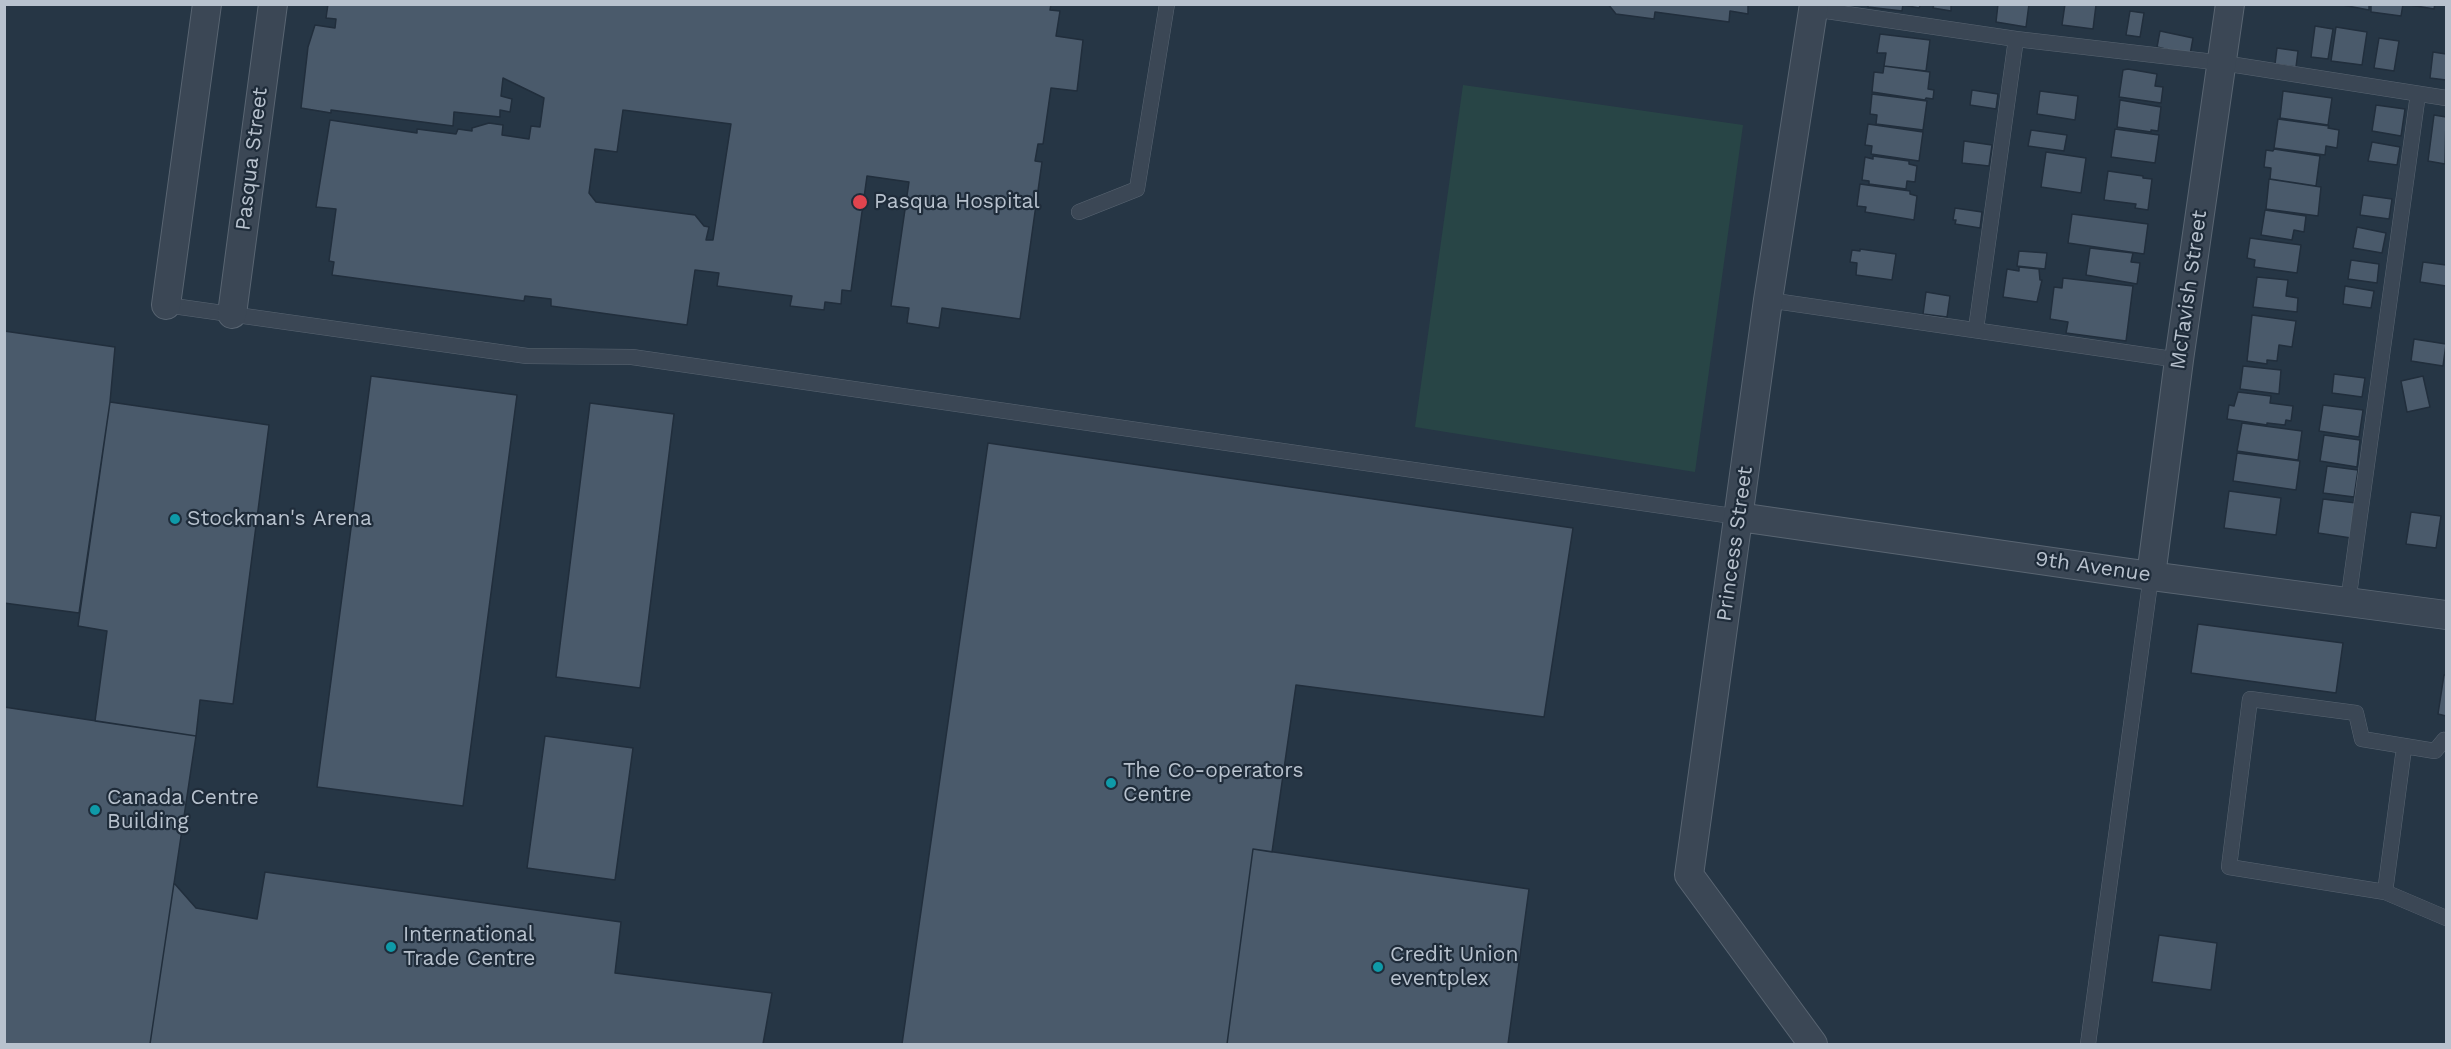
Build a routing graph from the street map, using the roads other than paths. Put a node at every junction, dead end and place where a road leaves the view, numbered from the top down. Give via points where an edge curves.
1 (207, 4) edge
2 (273, 4) edge
3 (1167, 4) edge
4 (2230, 4) edge
5 (1814, 7) edge
6 (2016, 39) junction
7 (2223, 63) junction
8 (2418, 94) junction
9 (2446, 98) edge
10 (1079, 212) dead end
11 (1768, 300) junction
12 (166, 305) joint
13 (231, 314) junction
14 (1977, 329) junction
15 (2179, 360) junction
16 (1739, 517) junction
17 (2151, 576) junction
18 (2348, 602) junction
19 (2446, 615) edge
20 (2446, 741) edge
21 (2404, 748) junction
22 (2385, 892) junction
23 (2446, 918) edge
24 (1814, 1044) edge
25 (2088, 1044) edge

1 - 12 street
2 - 13 street, Pasqua Street
3 - 10 lane via 1137,189
4 - 7 street, McTavish Street
5 - 6 lane
5 - 11 street, Princess Street
6 - 7 lane
6 - 14 lane
7 - 8 lane
7 - 15 street, McTavish Street
8 - 9 lane
8 - 18 lane
11 - 14 lane
11 - 16 street, Princess Street
12 - 13 lane
13 - 16 lane via 527,356 632,357
14 - 15 lane
15 - 17 street, McTavish Street
16 - 17 street, 9th Avenue
16 - 24 street, Princess Street via 1689,874
17 - 18 street, 9th Avenue
17 - 25 lane
18 - 19 street, 9th Avenue
20 - 21 lane via 2435,751
21 - 22 lane
21 - 22 lane via 2362,739 2356,713 2250,699 2229,867
22 - 23 lane

